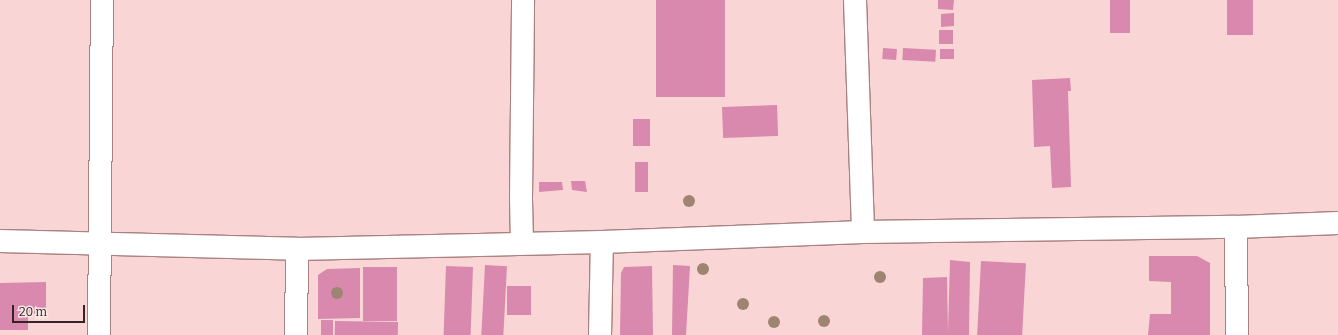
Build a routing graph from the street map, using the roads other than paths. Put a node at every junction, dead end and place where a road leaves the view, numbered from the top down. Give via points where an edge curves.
1 (102, 0) edge
2 (523, 0) edge
3 (856, 0) edge
4 (1338, 223) edge
5 (1236, 227) junction
6 (863, 232) junction
7 (0, 241) edge
8 (602, 242) junction
9 (522, 243) junction
10 (99, 245) junction
11 (297, 249) junction
12 (99, 335) edge
13 (296, 335) edge
14 (600, 335) edge
15 (1237, 335) edge

1 - 10 street
2 - 9 street
3 - 6 street
4 - 5 street
5 - 6 street
5 - 15 street
6 - 8 street
7 - 10 street
8 - 9 street
8 - 14 street
9 - 11 street
10 - 11 street
10 - 12 street
11 - 13 street

